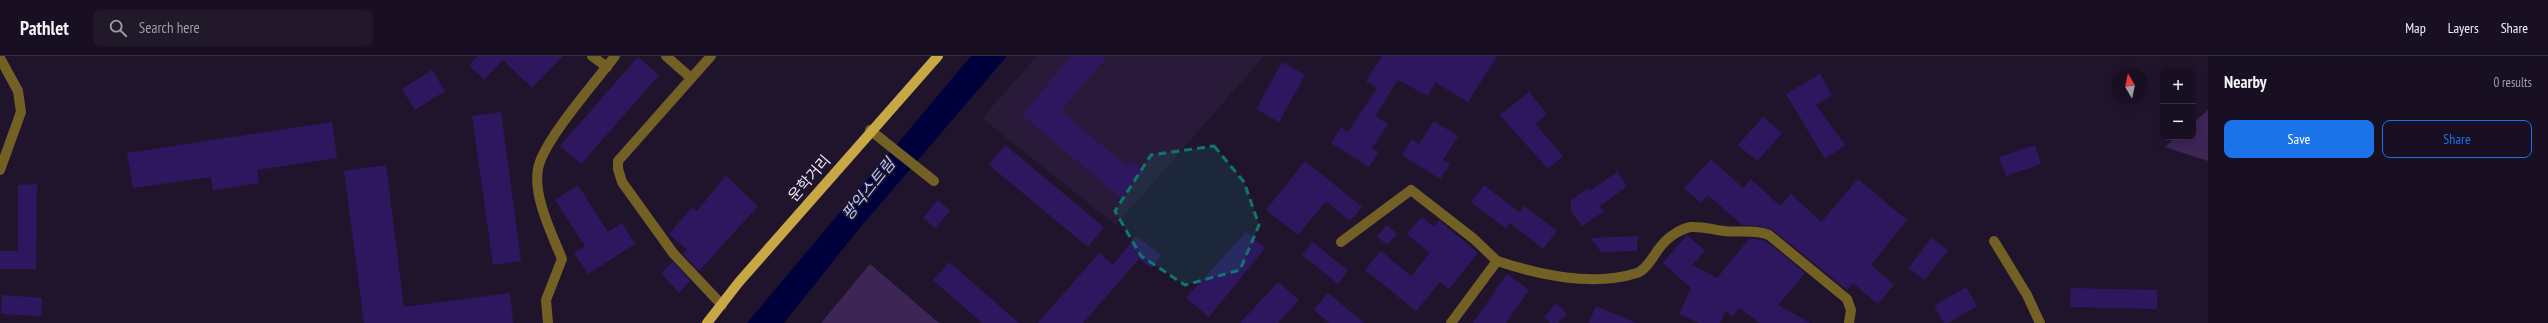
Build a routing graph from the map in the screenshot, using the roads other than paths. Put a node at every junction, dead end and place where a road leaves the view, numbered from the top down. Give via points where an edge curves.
1 (592, 56) edge
2 (615, 56) edge
3 (666, 56) edge
4 (711, 56) edge
5 (938, 56) edge
6 (0, 58) edge
7 (607, 68) junction
8 (691, 78) junction
9 (870, 130) junction
10 (0, 170) edge
11 (934, 181) dead end
12 (1994, 240) dead end
13 (1340, 242) dead end
14 (1497, 261) junction
15 (722, 305) junction
16 (548, 323) edge
17 (707, 323) edge
18 (1451, 323) edge
19 (1849, 323) edge
20 (2040, 323) edge

1 - 7 street
2 - 7 street
3 - 8 street
4 - 8 street
5 - 9 main road, 운학거리
6 - 10 street via 18,91 21,112
7 - 16 street via 548,144 538,169 540,201 562,259 546,300
8 - 15 street via 618,161 618,169 622,182 673,253
9 - 11 street
9 - 15 main road, 운학거리
12 - 20 street via 2027,295
13 - 14 street via 1411,190 1474,239
14 - 18 street
14 - 19 street via 1528,271 1576,278 1616,278 1639,272 1652,260 1661,245 1678,231 1692,227 1725,232 1760,231 1769,235 1847,300 1851,310
15 - 17 main road, 운학거리

